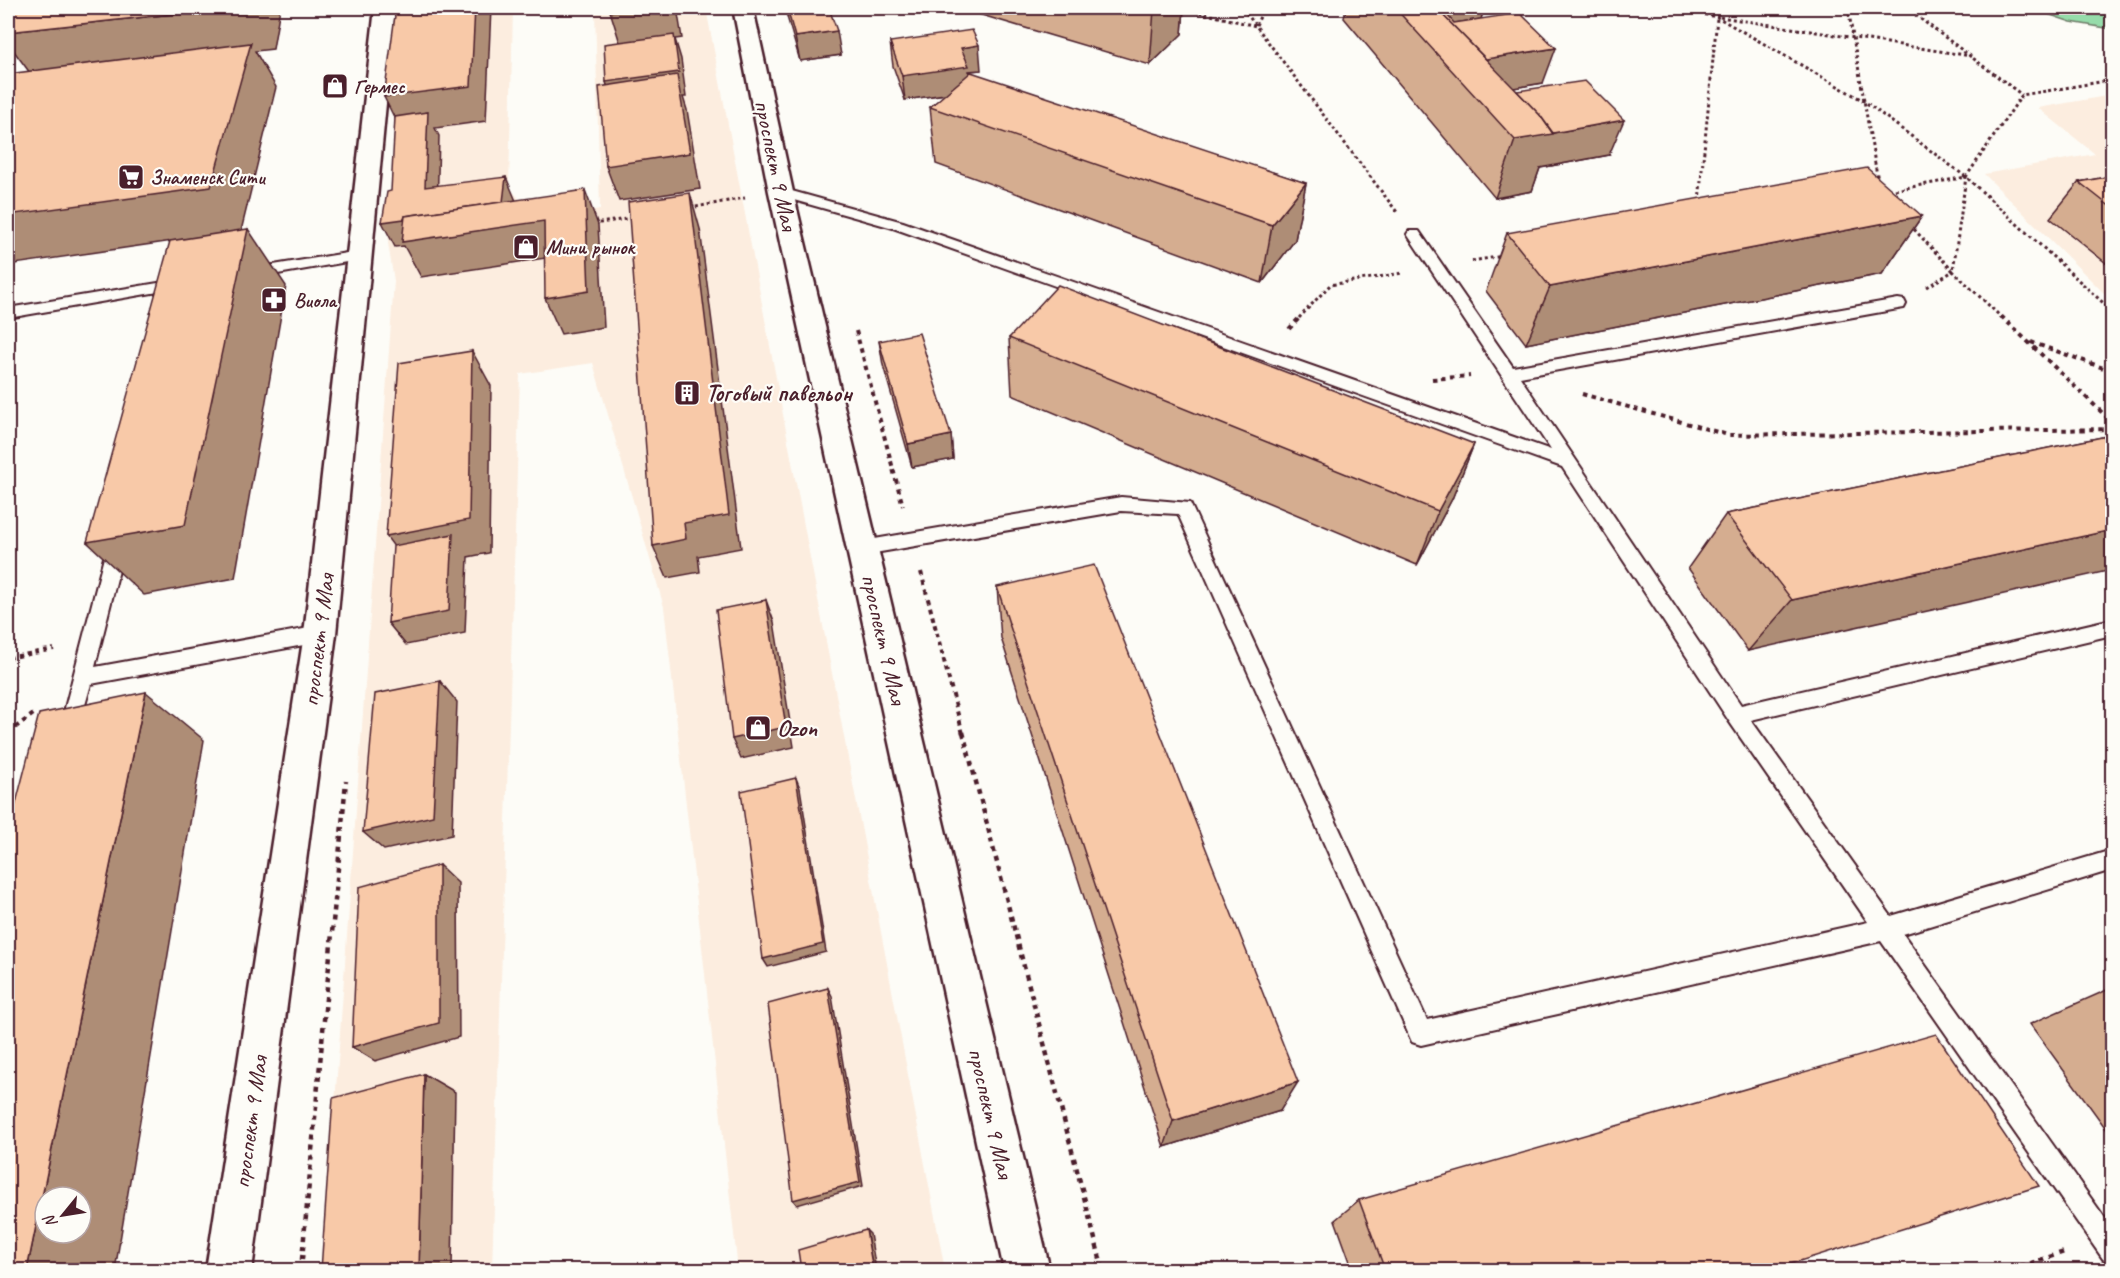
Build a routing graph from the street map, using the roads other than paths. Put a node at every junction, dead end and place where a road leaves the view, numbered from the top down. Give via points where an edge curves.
1 (385, 8) edge
2 (743, 8) edge
3 (781, 192) junction
4 (1414, 234) road end
5 (359, 256) junction
6 (236, 276) edge
7 (202, 281) edge
8 (180, 285) junction
9 (1898, 304) dead end
10 (174, 308) edge
11 (8, 313) edge
12 (1509, 373) junction
13 (1566, 462) junction
14 (123, 515) edge
15 (863, 548) junction
16 (2112, 627) edge
17 (320, 634) junction
18 (84, 677) junction
19 (1736, 715) junction
20 (65, 746) edge
21 (2112, 860) edge
22 (1884, 929) junction
23 (2108, 1244) edge
24 (229, 1270) edge
25 (1027, 1270) edge

1 - 5 street, проспект 9 Мая
2 - 3 street, проспект 9 Мая
3 - 13 lane via 898,225
3 - 15 street, проспект 9 Мая
4 - 12 lane
5 - 6 lane
5 - 17 street, проспект 9 Мая
7 - 8 lane
8 - 10 lane
8 - 11 lane
9 - 12 lane
12 - 13 lane
13 - 19 lane
14 - 18 lane
15 - 22 lane via 1121,504 1185,508 1421,1033
15 - 25 street, проспект 9 Мая
16 - 19 lane
17 - 18 lane
17 - 24 street, проспект 9 Мая
18 - 20 lane
19 - 22 lane
21 - 22 lane
22 - 23 lane

